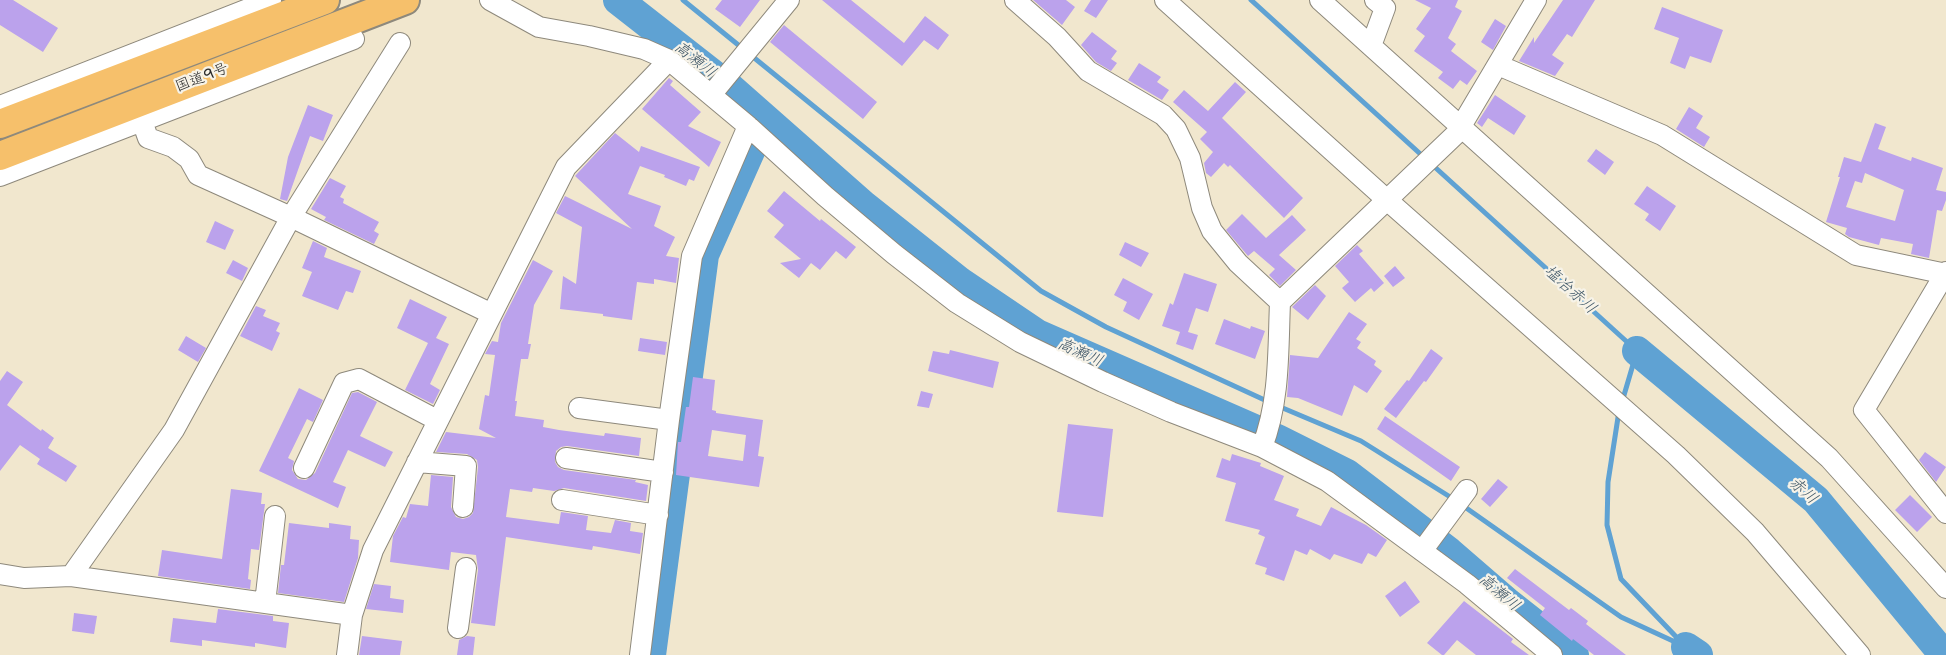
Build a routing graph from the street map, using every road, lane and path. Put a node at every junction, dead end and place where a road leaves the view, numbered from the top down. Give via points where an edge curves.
1 (271, 0) edge
2 (325, 0) edge
3 (405, 0) edge
4 (490, 0) edge
5 (789, 0) edge
6 (1015, 0) edge
7 (1165, 0) edge
8 (1320, 0) edge
9 (1375, 0) edge
10 (1536, 0) edge
11 (210, 24) junction
12 (246, 30) junction
13 (354, 39) dead end
14 (400, 43) dead end
15 (1371, 46) junction
16 (265, 54) junction
17 (669, 60) junction
18 (1498, 65) junction
19 (241, 83) junction
20 (711, 95) junction
21 (0, 105) edge
22 (142, 121) junction
23 (0, 124) edge
24 (748, 126) junction
25 (1461, 128) junction
26 (0, 157) edge
27 (29, 164) junction
28 (0, 176) edge
29 (1387, 200) junction
30 (291, 217) junction
31 (1946, 273) edge
32 (1280, 302) junction
33 (492, 314) junction
34 (579, 408) dead end
35 (437, 420) junction
36 (669, 420) junction
37 (1262, 447) junction
38 (566, 458) dead end
39 (417, 462) junction
40 (304, 468) dead end
41 (663, 472) junction
42 (1467, 490) dead end
43 (562, 500) dead end
44 (463, 507) dead end
45 (1946, 513) edge
46 (657, 515) junction
47 (276, 516) dead end
48 (1422, 551) junction
49 (466, 568) dead end
50 (0, 574) edge
51 (71, 576) junction
52 (1946, 588) edge
53 (265, 603) junction
54 (352, 615) junction
55 (458, 628) dead end
56 (347, 655) edge
57 (640, 655) edge
58 (1552, 655) edge
59 (1860, 655) edge

1 - 11 street
2 - 12 highway, 国道9号
3 - 16 highway, 国道9号
4 - 17 street via 539,27 644,49
5 - 20 street
6 - 32 street via 1089,71 1163,115 1176,129 1190,158 1212,231
7 - 29 street
8 - 15 street
9 - 15 street via 1385,8
10 - 18 street
11 - 12 street
11 - 21 street
12 - 23 highway, 国道9号
13 - 19 street
14 - 30 street
15 - 25 street
16 - 19 street
16 - 26 highway, 国道9号
17 - 20 street
17 - 33 street via 566,167
18 - 25 street
18 - 31 street via 1662,135 1856,255
19 - 22 street
20 - 24 street
22 - 27 street
22 - 30 street via 148,138 173,147 189,159 198,175
24 - 36 street via 692,256
24 - 37 street via 825,196 957,303 1020,342 1103,382
25 - 29 street
25 - 52 street via 1829,458
26 - 27 street
27 - 28 street
29 - 32 street
29 - 59 street via 1676,455 1755,532
30 - 33 street
30 - 51 street via 174,430
31 - 45 street via 1864,410
32 - 37 street via 1276,393
33 - 35 street
34 - 36 street
35 - 39 street
35 - 40 street via 359,379 344,383
36 - 41 street
37 - 48 street via 1327,481
38 - 41 street
39 - 44 street via 466,466
39 - 54 street via 373,550
41 - 46 street
42 - 48 street
43 - 46 street
46 - 57 street
47 - 53 street
48 - 58 street
49 - 55 street
50 - 51 street via 24,578
51 - 53 street
53 - 54 street
54 - 56 street

